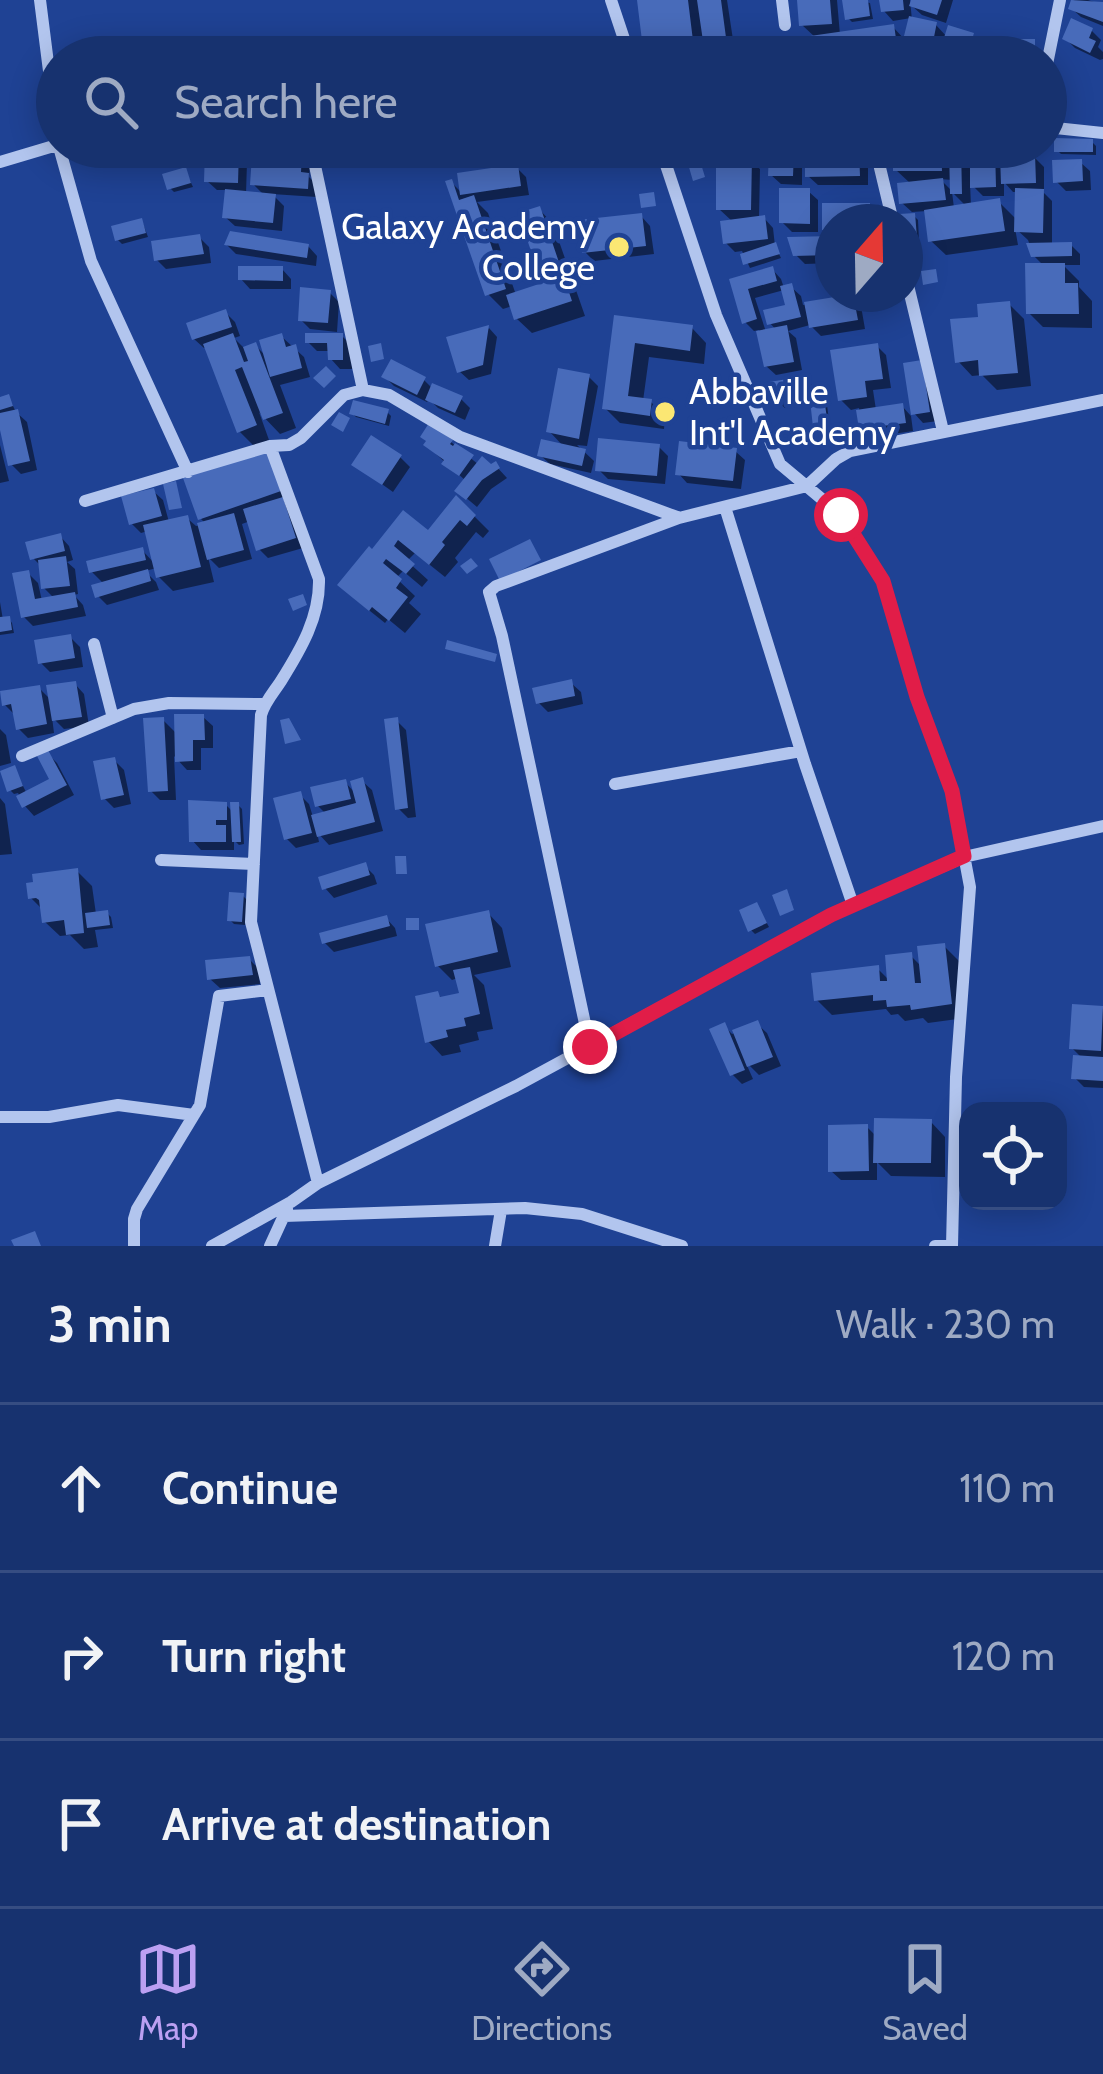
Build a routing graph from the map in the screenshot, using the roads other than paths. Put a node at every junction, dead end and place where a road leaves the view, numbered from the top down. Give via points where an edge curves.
1 (40, 0) edge
2 (610, 0) edge
3 (782, 0) edge
4 (1060, 0) edge
5 (785, 25) dead end
6 (45, 36) edge
7 (623, 36) edge
8 (1053, 36) edge
9 (1067, 129) edge
10 (1103, 133) edge
11 (36, 152) edge
12 (0, 162) edge
13 (64, 168) edge
14 (312, 168) edge
15 (668, 168) edge
16 (880, 168) edge
17 (889, 204) edge
18 (914, 312) edge
19 (363, 390) junction
20 (1103, 400) edge
21 (943, 431) junction
22 (270, 446) junction
23 (188, 472) junction
24 (807, 486) junction
25 (85, 501) dead end
26 (725, 507) junction
27 (679, 518) junction
28 (94, 644) dead end
29 (265, 704) junction
30 (113, 718) junction
31 (801, 751) junction
32 (22, 756) dead end
33 (615, 784) dead end
34 (1103, 826) edge
35 (964, 856) junction
36 (160, 860) dead end
37 (254, 865) junction
38 (853, 905) junction
39 (268, 990) junction
40 (590, 1047) junction
41 (194, 1115) junction
42 (0, 1117) edge
43 (318, 1183) junction
44 (287, 1209) junction
45 (501, 1210) junction
46 (134, 1246) edge
47 (212, 1246) edge
48 (269, 1246) edge
49 (495, 1246) edge
50 (682, 1246) edge
51 (934, 1246) edge

1 - 6 street
2 - 7 street
3 - 5 street
4 - 8 street
9 - 10 street
11 - 12 street
13 - 23 street via 91,261
14 - 19 street
15 - 24 street via 716,315 780,464
16 - 17 street
18 - 21 street
19 - 22 street via 344,394 301,438
19 - 27 street via 389,395 460,437
20 - 21 street
21 - 24 street via 850,452
22 - 23 street
22 - 29 street via 320,596 295,659
23 - 25 street
24 - 26 street
24 - 35 street via 841,515 883,581 952,791
26 - 27 street
26 - 31 street
27 - 40 street via 489,592
28 - 30 street
29 - 30 street via 169,703
29 - 37 street
30 - 32 street
31 - 33 street
31 - 38 street
34 - 35 street
35 - 38 street
35 - 51 street via 970,887 952,1246
36 - 37 street
37 - 39 street via 251,922
38 - 40 street
39 - 41 street via 219,996
39 - 43 street
40 - 43 street
41 - 42 street via 118,1105
41 - 46 street via 136,1209
43 - 44 street
44 - 45 street
44 - 47 street
44 - 48 street
45 - 49 street
45 - 50 street via 582,1214

